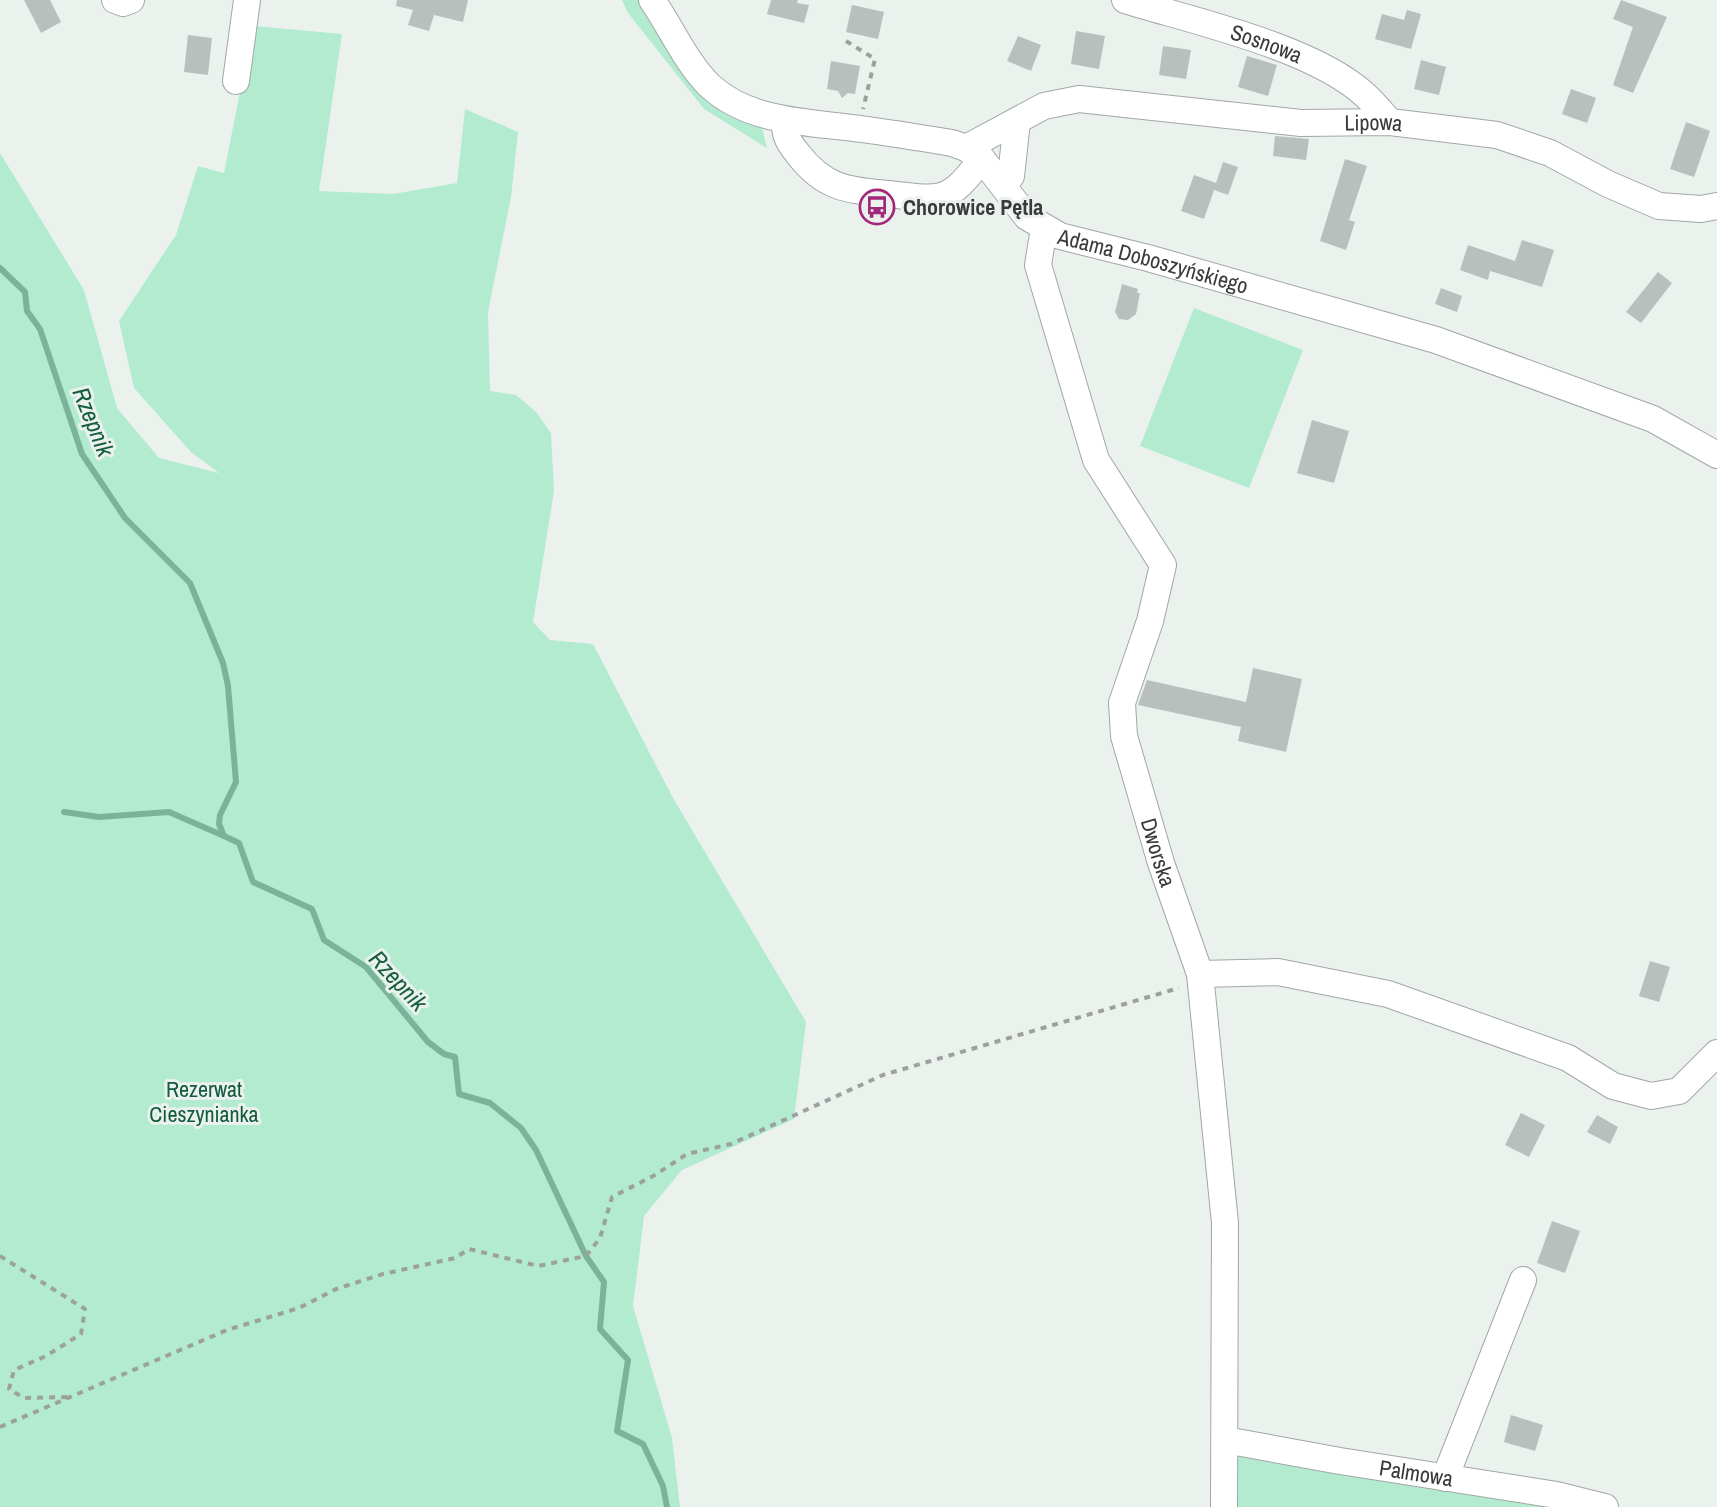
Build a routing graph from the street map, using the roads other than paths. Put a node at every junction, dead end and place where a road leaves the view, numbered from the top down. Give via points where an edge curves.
1 (115, 0) edge
2 (131, 0) edge
3 (247, 0) edge
4 (652, 0) edge
5 (1125, 0) edge
6 (236, 81) dead end
7 (785, 121) junction
8 (1017, 121) junction
9 (1390, 122) junction
10 (974, 153) junction
11 (1002, 183) junction
12 (1717, 206) edge
13 (1044, 228) junction
14 (1717, 455) edge
15 (1200, 978) junction
16 (1717, 1053) edge
17 (1523, 1280) dead end
18 (1225, 1440) junction
19 (1445, 1478) junction
20 (1224, 1507) edge
21 (1605, 1507) edge

1 - 2 street
3 - 6 street
4 - 7 street via 711,87 744,107
5 - 9 street, Sosnowa via 1276,46 1321,66 1363,93
7 - 10 street via 952,143
7 - 10 street via 784,132 805,163 819,178 845,188 942,196 954,190
8 - 9 street, Lipowa via 1044,106 1079,99 1301,123
8 - 10 street, Lipowa
8 - 11 street via 1011,176
9 - 12 street, Lipowa via 1497,135 1550,153 1659,206
10 - 11 street, Adama Doboszyńskiego
11 - 13 street, Adama Doboszyńskiego via 1027,217
13 - 14 street, Adama Doboszyńskiego via 1436,340 1653,419
13 - 15 street, Dworska via 1038,265 1096,460 1163,565 1122,703 1124,736
15 - 16 street via 1278,972 1388,994 1568,1058 1613,1086 1651,1096 1679,1091
15 - 18 street, Dworska via 1225,1223
17 - 19 street
18 - 19 street, Palmowa
18 - 20 street, Dworska
19 - 21 street, Palmowa

